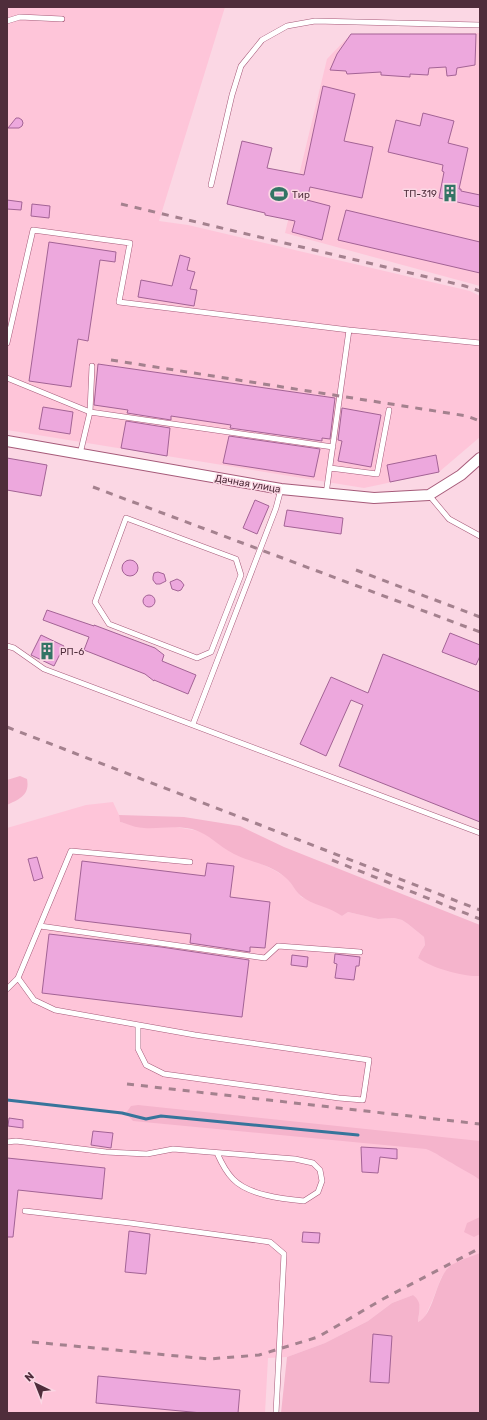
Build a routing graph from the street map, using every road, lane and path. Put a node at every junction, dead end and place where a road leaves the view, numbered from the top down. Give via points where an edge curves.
1 (62, 19) dead end
2 (7, 21) edge
3 (480, 25) edge
4 (211, 186) dead end
5 (349, 330) junction
6 (7, 343) edge
7 (480, 343) edge
8 (92, 366) dead end
9 (7, 378) edge
10 (389, 410) dead end
11 (90, 412) junction
12 (7, 441) edge
13 (333, 446) junction
14 (80, 454) junction
15 (480, 458) edge
16 (330, 468) junction
17 (281, 489) junction
18 (326, 494) junction
19 (429, 495) junction
20 (480, 536) edge
21 (241, 575) joint
22 (7, 646) edge
23 (193, 724) junction
24 (480, 833) edge
25 (190, 862) dead end
26 (40, 926) junction
27 (360, 952) dead end
28 (18, 978) junction
29 (7, 989) edge
30 (138, 1025) junction
31 (7, 1142) edge
32 (217, 1152) junction
33 (25, 1211) dead end
34 (276, 1413) edge

1 - 2 lane via 20,17
3 - 4 lane via 314,21 287,26 262,40 241,66
5 - 6 lane via 118,302 130,243 33,230
5 - 7 lane
5 - 13 lane
8 - 11 lane
9 - 11 lane
10 - 16 lane via 377,474
11 - 13 lane
11 - 14 lane
12 - 14 street, Дачная улица
13 - 16 lane
14 - 17 street, Дачная улица
15 - 19 street, Дачная улица via 461,475
16 - 18 lane
17 - 18 street, Дачная улица
17 - 23 lane
18 - 19 street, Дачная улица via 374,498
19 - 20 lane via 449,519
21 - 21 lane via 211,652 197,658 109,624 95,602 126,518 236,559
22 - 23 lane via 44,669
23 - 24 lane
25 - 26 lane via 71,851
26 - 27 lane via 265,958 278,946
26 - 28 lane
28 - 29 lane
28 - 30 lane via 34,1000 54,1010
30 - 30 lane via 369,1060 363,1100 164,1074 146,1065 138,1049
31 - 32 lane via 147,1154 173,1149
32 - 32 lane via 313,1163 320,1170 322,1181 318,1192 304,1201 267,1196 234,1181 224,1169
33 - 34 lane via 270,1242 284,1254

